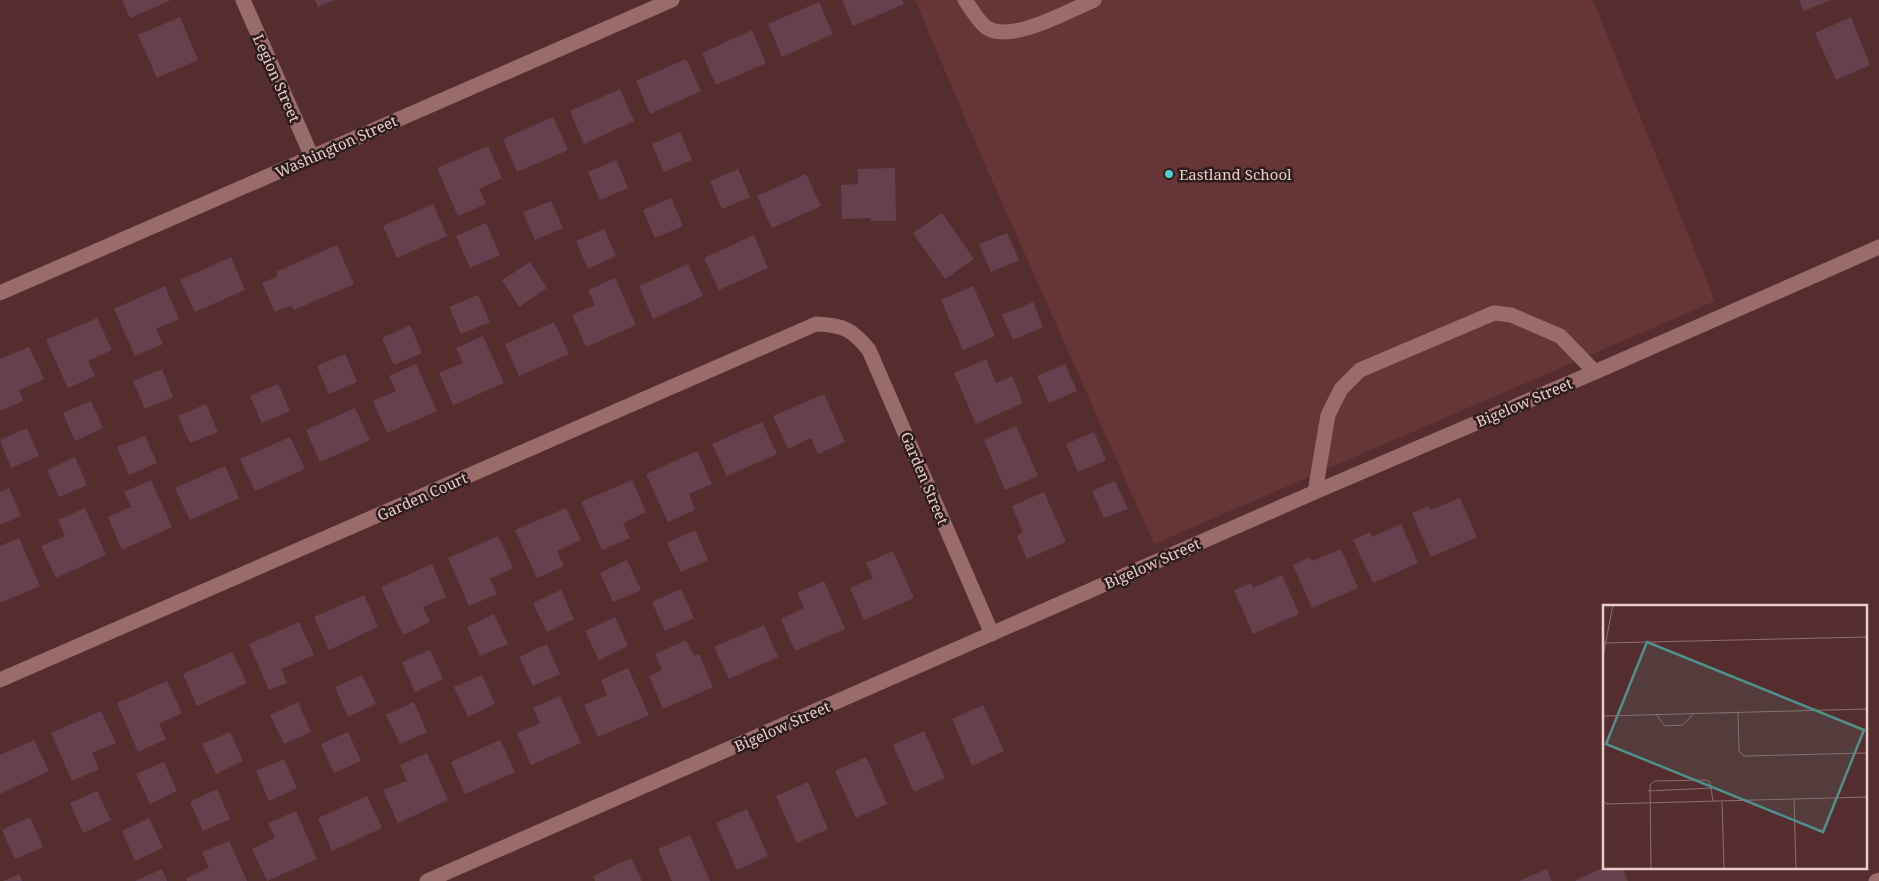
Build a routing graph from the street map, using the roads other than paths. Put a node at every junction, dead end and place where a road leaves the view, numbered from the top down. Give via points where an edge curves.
1 (243, 0) edge
2 (672, 0) edge
3 (965, 0) edge
4 (1094, 0) edge
5 (312, 157) junction
6 (1879, 247) edge
7 (0, 293) edge
8 (847, 329) joint
9 (1595, 372) junction
10 (1315, 492) junction
11 (992, 634) junction
12 (0, 680) edge
13 (427, 881) edge

1 - 5 street, Legion Street
2 - 5 street, Washington Street
3 - 4 street via 986,28 1002,33 1022,31
5 - 7 street, Washington Street
6 - 9 street, Bigelow Street
8 - 11 street, Garden Street via 857,335 869,350
8 - 12 street, Garden Court via 816,324
9 - 10 street, Bigelow Street
9 - 10 street via 1560,336 1511,315 1494,313 1360,370 1341,389 1328,415
10 - 11 street, Bigelow Street
11 - 13 street, Bigelow Street

